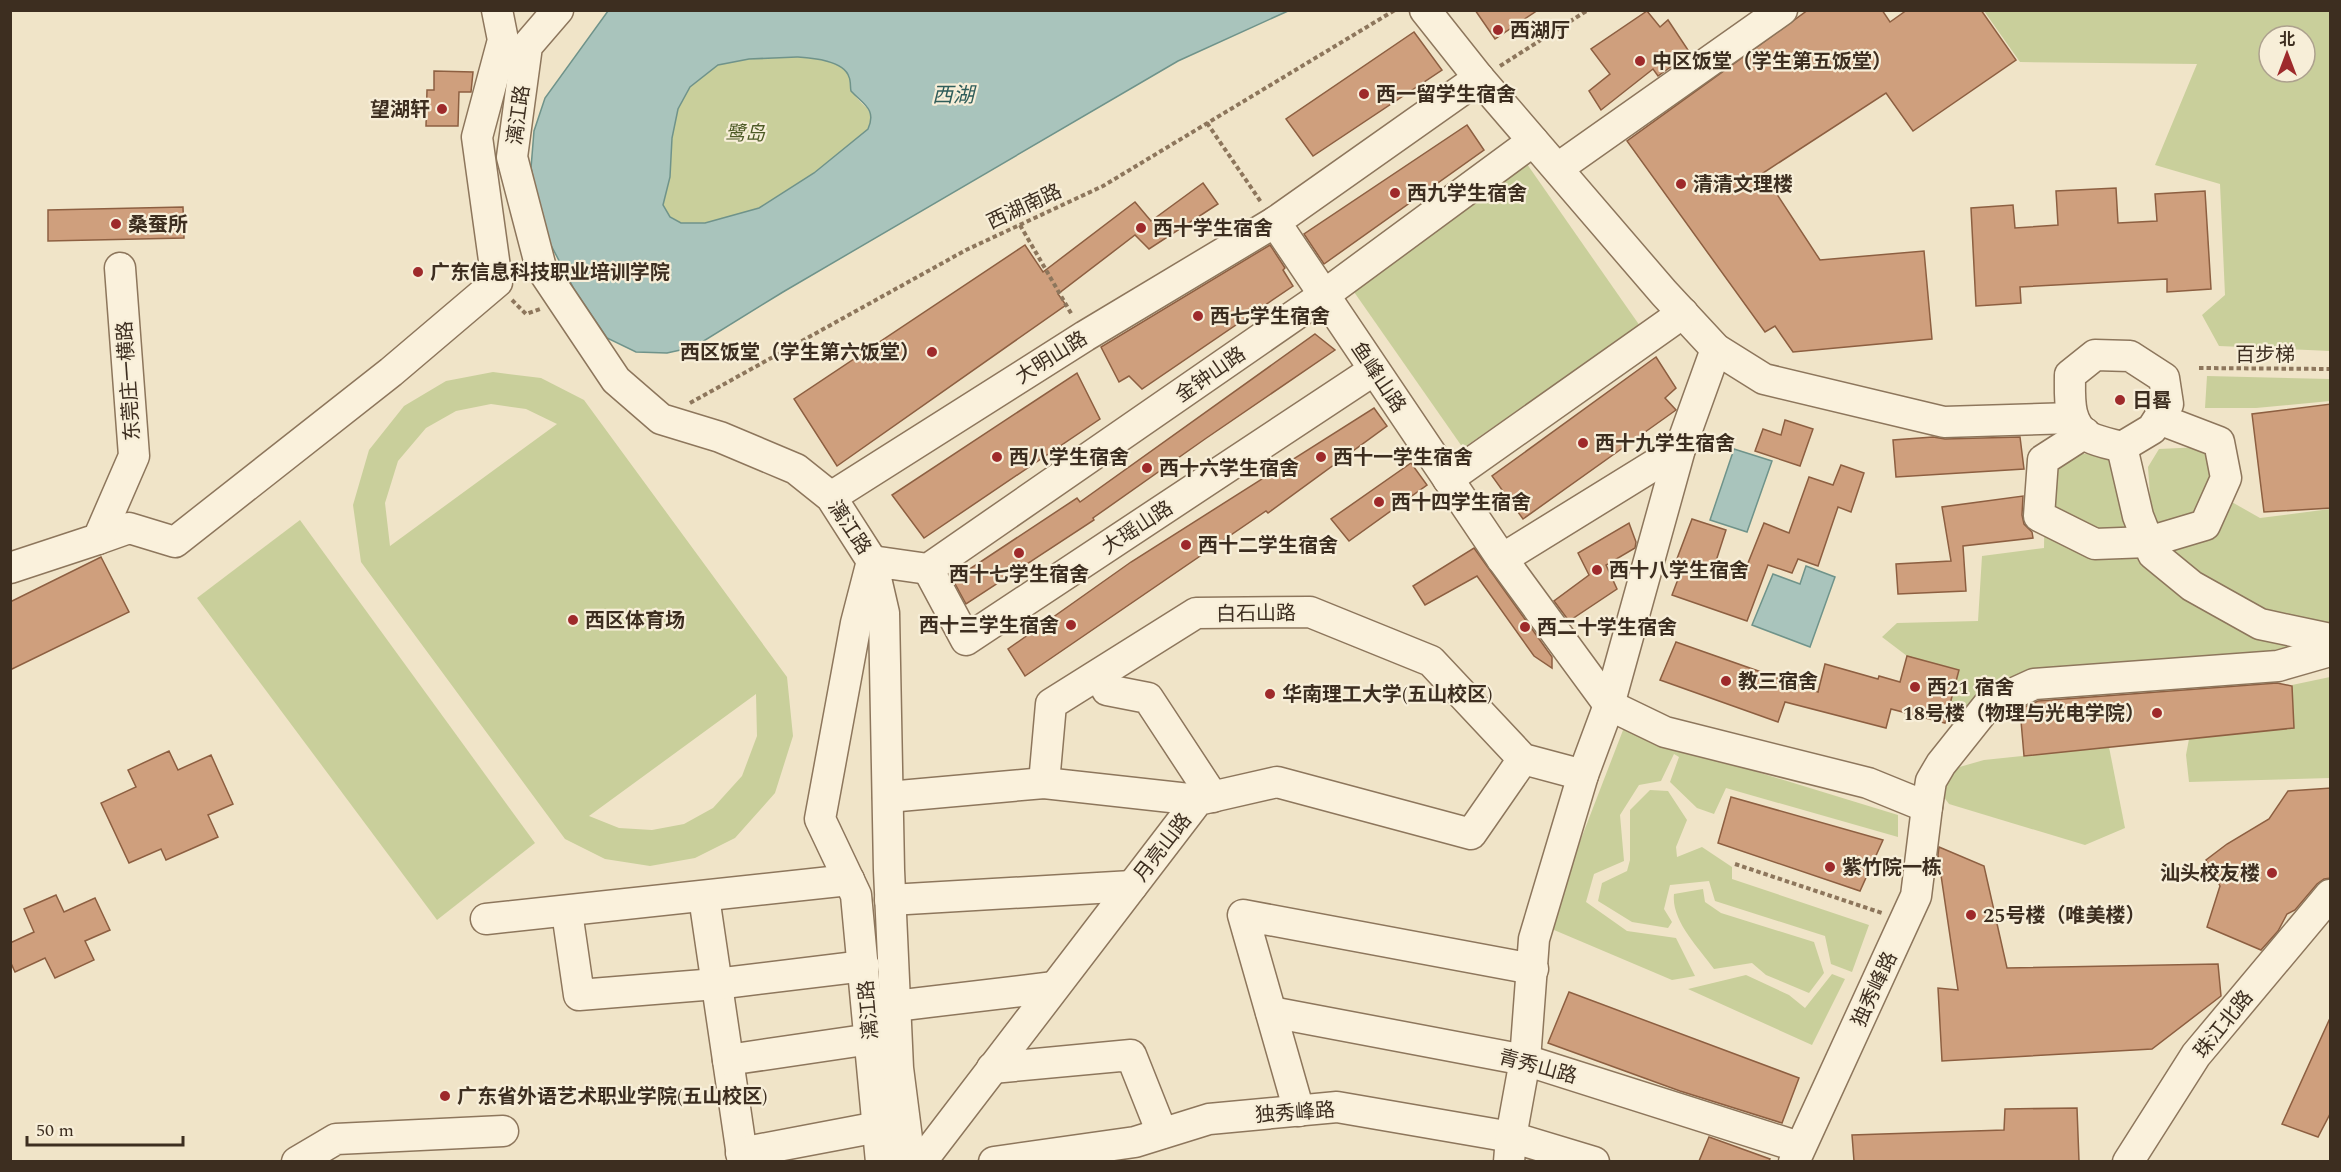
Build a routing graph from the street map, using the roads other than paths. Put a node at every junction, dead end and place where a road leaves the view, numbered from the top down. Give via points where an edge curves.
1 (497, 10) edge
2 (558, 10) edge
3 (1425, 10) edge
4 (1782, 10) edge
5 (1479, 78) junction
6 (1533, 141) junction
7 (1558, 168) junction
8 (1275, 222) junction
9 (120, 268) dead end
10 (1323, 295) junction
11 (1683, 313) junction
12 (1716, 349) junction
13 (1374, 370) junction
14 (2159, 419) junction
15 (2079, 426) junction
16 (2121, 447) junction
17 (1680, 448) junction
18 (1448, 479) junction
19 (831, 497) junction
20 (98, 539) junction
21 (2148, 542) junction
22 (1502, 559) junction
23 (872, 561) junction
24 (10, 568) edge
25 (928, 569) junction
26 (2331, 639) edge
27 (2331, 651) edge
28 (1105, 671) junction
29 (1609, 705) junction
30 (1523, 759) junction
31 (1583, 775) junction
32 (1044, 783) junction
33 (888, 797) junction
34 (1206, 798) junction
35 (1927, 807) junction
36 (849, 880) junction
37 (1132, 886) junction
38 (2331, 895) edge
39 (704, 897) junction
40 (890, 900) junction
41 (567, 912) junction
42 (486, 919) dead end
43 (864, 966) junction
44 (1533, 969) junction
45 (716, 984) junction
46 (1054, 987) junction
47 (895, 1006) junction
48 (1271, 1012) junction
49 (871, 1039) junction
50 (728, 1060) junction
51 (1525, 1060) junction
52 (992, 1068) junction
53 (1299, 1111) junction
54 (878, 1127) junction
55 (503, 1131) dead end
56 (1162, 1133) junction
57 (1510, 1149) edge
58 (1796, 1154) edge
59 (742, 1157) edge
60 (1058, 1157) edge
61 (297, 1161) edge
62 (881, 1161) edge
63 (910, 1161) edge
64 (921, 1161) edge
65 (994, 1161) edge
66 (1594, 1161) edge
67 (2128, 1161) edge

1 - 20 street via 503,40 477,137 497,282 391,372 175,542 129,528
2 - 19 street, 漓江路 via 527,46 512,157 541,268 616,380 661,419 720,437 796,469
3 - 5 street
4 - 7 street
5 - 6 street
5 - 8 street
6 - 7 street
6 - 10 street, 金钟山路
7 - 11 street
8 - 10 street, 鱼峰山路
8 - 19 street, 大明山路 via 1084,336
9 - 20 street, 东莞庄一横路 via 134,456
10 - 13 street, 鱼峰山路
10 - 25 street, 金钟山路
11 - 12 street
11 - 18 street
12 - 15 street via 1764,379 1944,422
12 - 17 street
13 - 18 street, 鱼峰山路
13 - 25 street, 大瑶山路 via 966,640
14 - 15 street via 2168,404 2164,378 2130,356 2095,355 2070,375 2070,405
14 - 16 street via 2152,429
14 - 21 street via 2219,442 2226,478 2205,525
15 - 16 street via 2088,436
15 - 21 street via 2043,460 2038,516 2095,544
16 - 21 street
17 - 22 street
17 - 29 street
18 - 22 street, 鱼峰山路
19 - 23 street, 漓江路
20 - 24 street
21 - 26 street via 2153,554 2192,586 2260,624
22 - 29 street, 鱼峰山路
23 - 25 street
23 - 33 street via 884,613
23 - 36 street, 漓江路 via 856,624 820,819
27 - 35 street, 独秀峰路 via 2277,666 2034,684 1988,705 1941,764 1931,782
28 - 30 street, 白石山路 via 1196,614 1310,612 1431,661
28 - 32 street, 白石山路 via 1051,704
28 - 34 street via 1107,690 1148,698
29 - 31 street
29 - 35 street via 1665,732 1868,783
30 - 31 street
30 - 34 street via 1471,834 1277,782
31 - 44 street via 1534,939
32 - 33 street
32 - 34 street
33 - 40 street
34 - 37 street, 月亮山路
35 - 58 street, 独秀峰路 via 1916,896
36 - 39 street
36 - 43 street, 漓江路 via 856,895
37 - 40 street
37 - 46 street, 月亮山路
38 - 67 street, 珠江北路 via 2196,1056
39 - 41 street
39 - 45 street
40 - 47 street
41 - 42 street
41 - 45 street via 579,995
43 - 45 street
43 - 49 street, 漓江路
44 - 48 street via 1244,915
44 - 51 street
45 - 50 street
46 - 47 street
46 - 52 street, 月亮山路
47 - 63 street
48 - 51 street, 青秀山路
48 - 53 street
49 - 50 street
49 - 54 street, 漓江路
50 - 59 street
51 - 57 street
51 - 58 street, 青秀山路
52 - 56 street via 1131,1056
52 - 64 street, 月亮山路
53 - 56 street, 独秀峰路 via 1209,1119
53 - 57 street, 独秀峰路 via 1337,1107
54 - 59 street
54 - 62 street, 漓江路
55 - 61 street via 336,1139
56 - 60 street, 独秀峰路
57 - 66 street, 独秀峰路
60 - 65 street, 独秀峰路

